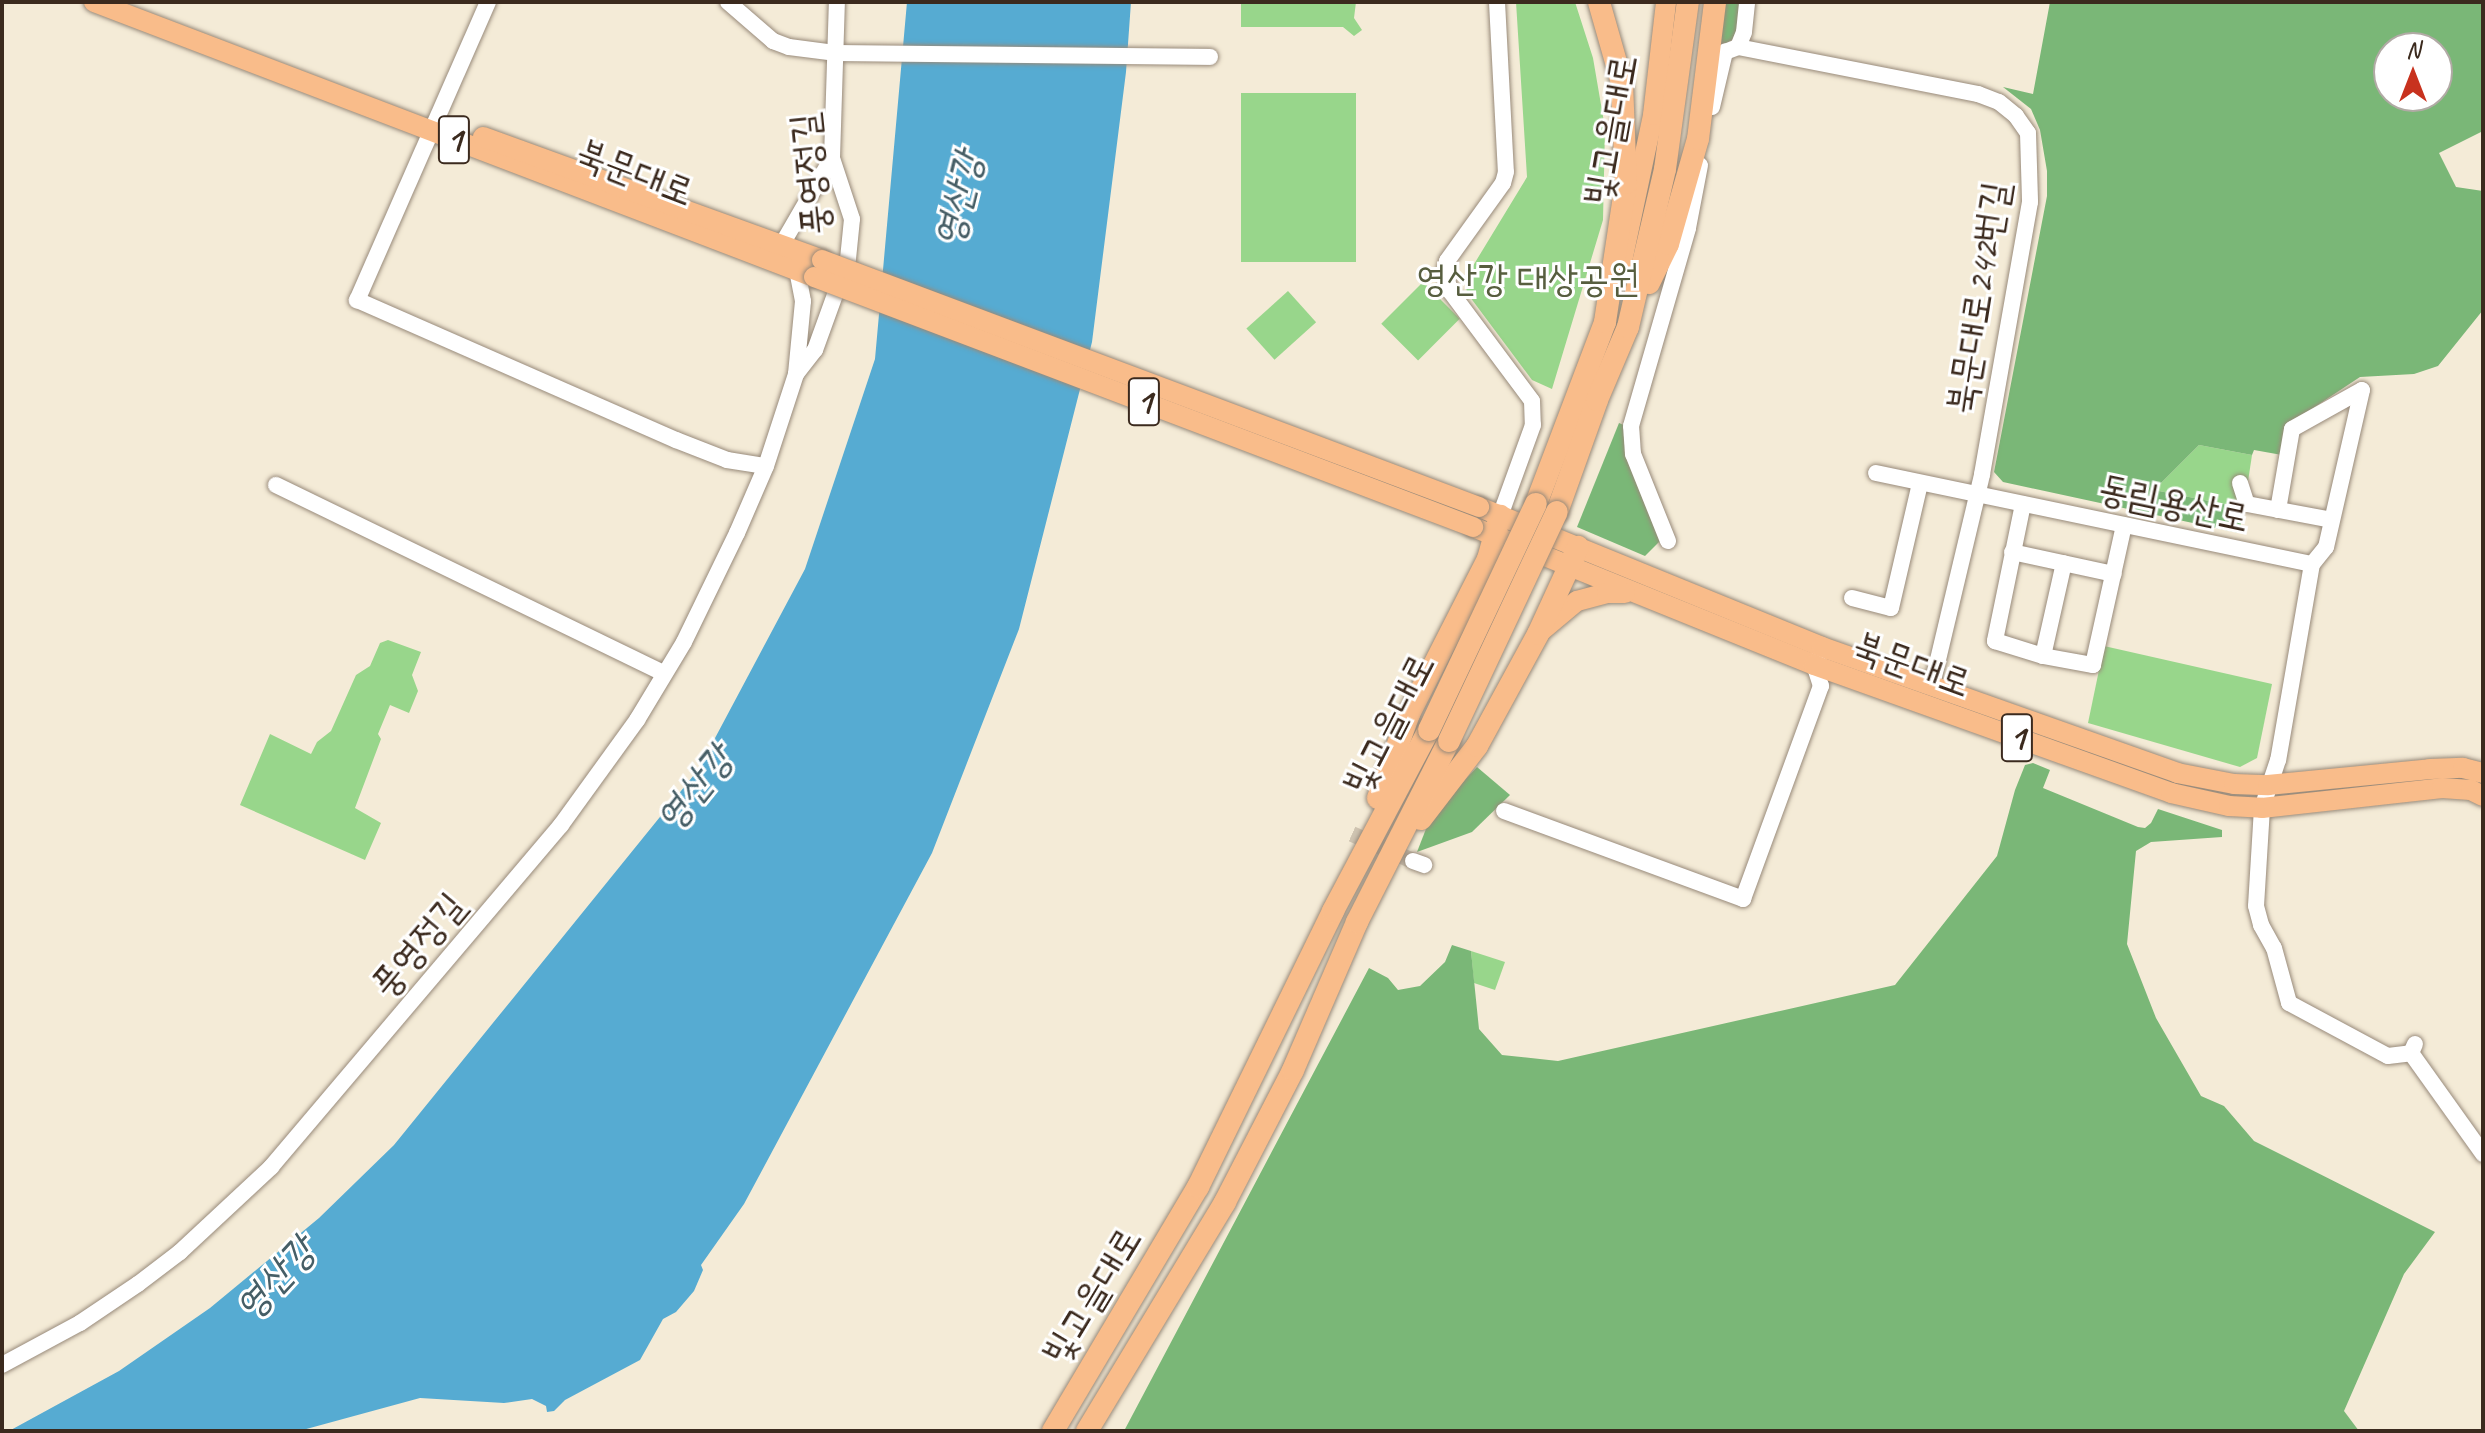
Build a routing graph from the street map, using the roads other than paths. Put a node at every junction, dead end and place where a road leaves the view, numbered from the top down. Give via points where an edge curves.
1 (488, 2) edge
2 (728, 2) edge
3 (837, 2) edge
4 (1497, 2) edge
5 (1599, 2) edge
6 (1666, 2) edge
7 (1688, 2) edge
8 (1715, 2) edge
9 (1747, 2) edge
10 (112, 4) edge
11 (1738, 47) junction
12 (845, 53) junction
13 (1210, 57) dead end
14 (434, 125) junction
15 (832, 158) junction
16 (781, 246) junction
17 (811, 269) junction
18 (1605, 322) junction
19 (1628, 327) junction
20 (796, 374) junction
21 (766, 466) junction
22 (1876, 473) dead end
23 (1920, 483) junction
24 (2240, 483) dead end
25 (276, 485) dead end
26 (1977, 494) junction
27 (2023, 504) junction
28 (2278, 510) junction
29 (2332, 520) junction
30 (1486, 522) junction
31 (2124, 525) junction
32 (1668, 541) dead end
33 (2012, 552) junction
34 (1574, 557) junction
35 (2064, 563) junction
36 (2312, 564) junction
37 (2114, 574) junction
38 (1635, 594) junction
39 (1852, 598) dead end
40 (1538, 634) junction
41 (1818, 656) junction
42 (2043, 656) junction
43 (664, 673) junction
44 (1932, 685) junction
45 (1439, 735) junction
46 (2483, 773) edge
47 (2268, 785) junction
48 (2483, 796) edge
49 (2262, 808) junction
50 (1504, 811) dead end
51 (1333, 911) junction
52 (1357, 922) junction
53 (2483, 1152) edge
54 (2, 1365) edge
55 (1065, 1408) junction
56 (1045, 1431) edge
57 (1053, 1431) edge
58 (1087, 1431) edge

1 - 14 street
2 - 12 street via 773,41
3 - 12 street, 풍영정길
4 - 30 street via 1506,172 1445,270 1450,291 1532,401 1533,425
5 - 18 highway via 1622,83 1626,136 1626,183
6 - 18 main road, 빛고을대로 via 1643,170
7 - 19 highway, 빛고을대로 via 1665,169
8 - 19 highway via 1698,139 1684,196 1668,244
9 - 11 street
10 - 14 main road, 북문대로 / 1
11 - 26 street, 북문대로242번길 via 1978,94 1999,102 2028,133 2030,202
11 - 32 street via 1725,52 1719,67 1688,228 1631,426 1633,454
12 - 13 street
12 - 15 street, 풍영정길
14 - 16 main road, 북문대로 / 1
14 - 17 main road, 북문대로 / 1
14 - 21 street via 357,300 689,445 727,460
15 - 16 street
15 - 20 street, 풍영정길 via 848,198 850,249 819,341
16 - 17 main road, 북문대로 / 1
17 - 20 street
17 - 30 main road, 1, bridge
18 - 45 highway, 빛고을대로, bridge
19 - 45 highway, 빛고을대로, bridge via 1557,512
20 - 21 street, 풍영정길
21 - 43 street, 풍영정길 via 702,608
22 - 23 street
23 - 26 street
23 - 39 street via 1891,608
24 - 28 street, 동림용산로 via 2247,504
25 - 43 street
26 - 27 street, 동림용산로
26 - 44 street, 북문대로242번길
27 - 31 street, 동림용산로
27 - 33 street
28 - 29 street, 동림용산로
28 - 29 street, 동림용산로 via 2292,429 2362,390
29 - 36 street, 동림용산로 via 2326,547
30 - 34 main road, 북문대로 / 1
30 - 51 highway via 1468,601 1409,714
31 - 36 street, 동림용산로
31 - 37 street
33 - 35 street
33 - 42 street via 1995,641
34 - 38 main road, 북문대로 / 1
34 - 40 highway
34 - 41 main road, 북문대로 / 1
35 - 37 street
35 - 42 street
36 - 47 street, 동림용산로 via 2278,760
37 - 42 street via 2093,665
38 - 40 main road via 1607,593 1577,601
38 - 41 main road, 북문대로 / 1
40 - 52 highway via 1477,746 1424,814 1396,868
41 - 44 main road, 북문대로 / 1
41 - 49 main road, 북문대로 / 1 via 2171,793
41 - 50 street via 1821,686 1743,899
43 - 54 street, 풍영정길 via 626,737 561,825 271,1167 138,1284
44 - 47 main road, 북문대로 / 1 via 2177,773
45 - 51 highway, 빛고을대로
45 - 52 highway, 빛고을대로
46 - 47 main road, 북문대로 / 1 via 2430,769
47 - 49 street, 동림용산로
48 - 49 main road, 북문대로 / 1 via 2442,788
49 - 53 street, 동림용산로 via 2256,906 2289,1003 2388,1056 2413,1048
51 - 55 highway, 빛고을대로 via 1198,1187
52 - 58 highway, 빛고을대로 via 1293,1070 1225,1202
55 - 56 highway
55 - 57 highway, 빛고을대로

